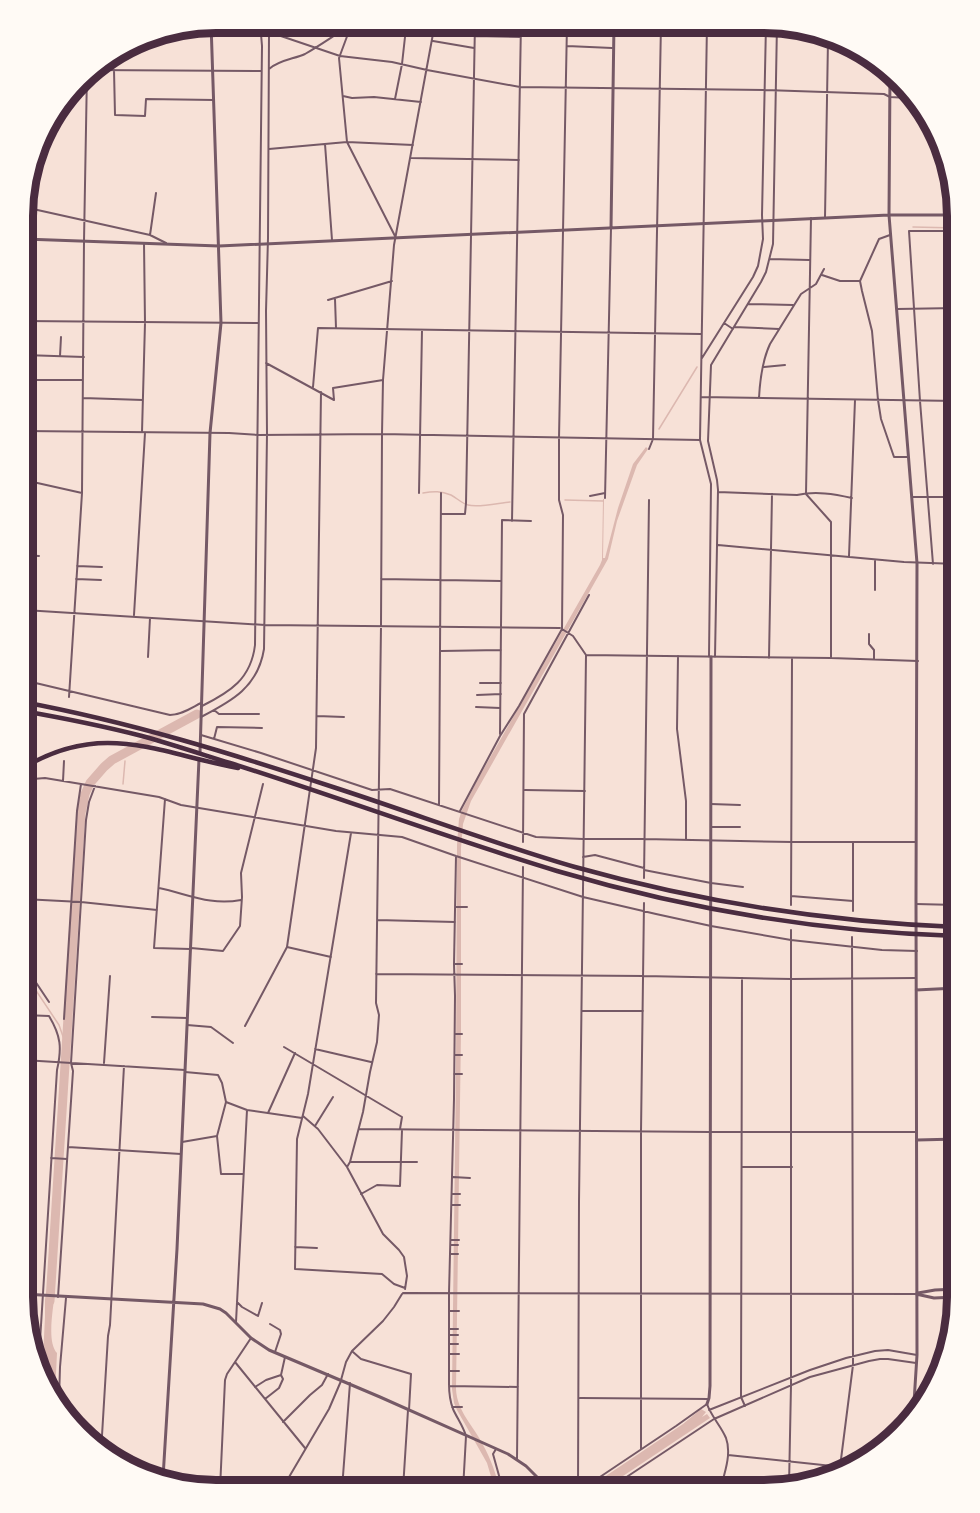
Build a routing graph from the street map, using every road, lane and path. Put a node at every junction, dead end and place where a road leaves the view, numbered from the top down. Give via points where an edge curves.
1 (211, 33) edge
2 (269, 33) junction
3 (281, 33) edge
4 (338, 33) edge
5 (349, 33) edge
6 (405, 33) edge
7 (434, 33) edge
8 (521, 33) edge
9 (567, 33) edge
10 (614, 33) edge
11 (661, 33) edge
12 (706, 33) edge
13 (766, 33) edge
14 (261, 34) joint
15 (777, 34) edge
16 (280, 36) junction
17 (475, 36) joint
18 (521, 37) junction
19 (433, 41) junction
20 (828, 45) edge
21 (567, 46) junction
22 (315, 48) junction
23 (474, 48) junction
24 (614, 48) junction
25 (340, 56) junction
26 (402, 64) junction
27 (114, 69) junction
28 (269, 69) junction
29 (106, 70) edge
30 (212, 70) junction
31 (427, 70) junction
32 (262, 71) junction
33 (474, 78) junction
34 (890, 84) edge
35 (88, 85) edge
36 (520, 87) junction
37 (566, 87) junction
38 (613, 88) junction
39 (660, 90) junction
40 (705, 90) junction
41 (765, 90) junction
42 (775, 92) junction
43 (827, 92) junction
44 (342, 96) junction
45 (890, 96) junction
46 (902, 97) edge
47 (395, 99) junction
48 (214, 100) junction
49 (421, 102) junction
50 (347, 142) junction
51 (325, 144) junction
52 (413, 145) junction
53 (269, 148) junction
54 (411, 158) junction
55 (472, 159) junction
56 (519, 160) junction
57 (156, 193) dead end
58 (34, 209) edge
59 (889, 215) junction
60 (947, 215) edge
61 (811, 218) junction
62 (825, 218) junction
63 (85, 220) junction
64 (774, 220) junction
65 (763, 221) junction
66 (703, 224) junction
67 (911, 224) dead end
68 (942, 224) dead end
69 (657, 226) junction
70 (611, 228) junction
71 (564, 229) junction
72 (517, 231) junction
73 (911, 231) junction
74 (942, 231) junction
75 (947, 231) edge
76 (471, 234) junction
77 (150, 235) junction
78 (890, 235) junction
79 (396, 238) junction
80 (33, 239) edge
81 (84, 241) junction
82 (332, 241) junction
83 (144, 243) junction
84 (168, 244) junction
85 (260, 244) junction
86 (268, 244) junction
87 (219, 246) junction
88 (770, 259) junction
89 (810, 260) junction
90 (824, 269) dead end
91 (822, 275) junction
92 (392, 281) junction
93 (860, 281) junction
94 (810, 289) junction
95 (34, 297) dead end
96 (335, 299) junction
97 (328, 300) dead end
98 (748, 304) junction
99 (794, 305) junction
100 (947, 308) joint
101 (897, 309) junction
102 (913, 309) junction
103 (35, 321) joint
104 (83, 321) junction
105 (145, 323) junction
106 (222, 323) junction
107 (259, 323) junction
108 (724, 323) junction
109 (336, 328) junction
110 (733, 328) junction
111 (387, 329) junction
112 (780, 329) junction
113 (422, 330) junction
114 (469, 331) junction
115 (516, 331) junction
116 (562, 332) junction
117 (608, 333) junction
118 (656, 334) junction
119 (701, 334) junction
120 (61, 337) dead end
121 (947, 339) joint
122 (33, 355) edge
123 (60, 356) junction
124 (84, 357) junction
125 (701, 360) junction
126 (266, 363) junction
127 (785, 365) dead end
128 (763, 367) junction
129 (947, 370) joint
130 (33, 380) edge
131 (83, 380) junction
132 (383, 380) junction
133 (313, 387) junction
134 (321, 392) junction
135 (83, 398) junction
136 (701, 398) junction
137 (709, 398) junction
138 (759, 398) junction
139 (808, 399) junction
140 (143, 400) junction
141 (855, 400) junction
142 (878, 400) junction
143 (904, 401) junction
144 (920, 401) junction
145 (947, 401) joint
146 (33, 431) edge
147 (82, 432) junction
148 (143, 433) junction
149 (210, 433) junction
150 (267, 434) junction
151 (320, 434) junction
152 (382, 434) junction
153 (258, 435) junction
154 (420, 435) junction
155 (466, 436) junction
156 (514, 437) junction
157 (559, 438) junction
158 (606, 439) junction
159 (653, 439) junction
160 (700, 440) junction
161 (649, 449) dead end
162 (909, 457) junction
163 (33, 482) edge
164 (710, 490) junction
165 (718, 491) junction
166 (82, 493) junction
167 (419, 493) dead end
168 (441, 493) dead end
169 (606, 493) junction
170 (772, 494) junction
171 (806, 494) junction
172 (590, 496) dead end
173 (911, 497) junction
174 (927, 497) junction
175 (947, 497) edge
176 (605, 498) dead end
177 (852, 498) junction
178 (649, 500) dead end
179 (441, 514) junction
180 (512, 520) junction
181 (531, 521) dead end
182 (717, 545) junction
183 (771, 549) junction
184 (832, 555) junction
185 (33, 556) edge
186 (39, 556) dead end
187 (849, 556) junction
188 (875, 559) junction
189 (917, 563) junction
190 (933, 564) junction
191 (947, 564) edge
192 (77, 566) junction
193 (102, 567) dead end
194 (76, 579) junction
195 (381, 579) junction
196 (100, 580) dead end
197 (441, 580) junction
198 (502, 581) junction
199 (875, 590) dead end
200 (589, 596) dead end
201 (33, 611) edge
202 (74, 613) junction
203 (134, 616) junction
204 (150, 618) junction
205 (204, 621) junction
206 (255, 624) junction
207 (264, 625) junction
208 (319, 625) junction
209 (381, 626) junction
210 (441, 627) junction
211 (501, 627) junction
212 (562, 629) junction
213 (568, 633) junction
214 (869, 634) dead end
215 (501, 650) junction
216 (440, 651) junction
217 (586, 656) junction
218 (647, 656) junction
219 (678, 656) junction
220 (148, 657) dead end
221 (712, 657) junction
222 (769, 658) junction
223 (792, 658) junction
224 (831, 658) junction
225 (874, 659) junction
226 (918, 661) junction
227 (33, 682) edge
228 (480, 683) dead end
229 (501, 683) junction
230 (70, 690) junction
231 (477, 694) dead end
232 (501, 694) junction
233 (69, 697) dead end
234 (33, 704) edge
235 (201, 705) junction
236 (476, 707) dead end
237 (501, 708) junction
238 (214, 710) junction
239 (33, 713) edge
240 (259, 714) dead end
241 (317, 716) junction
242 (201, 717) junction
243 (344, 717) dead end
244 (262, 728) dead end
245 (200, 735) junction
246 (500, 736) junction
247 (214, 739) junction
248 (187, 752) junction
249 (64, 761) dead end
250 (33, 763) edge
251 (312, 770) junction
252 (33, 780) edge
253 (63, 781) junction
254 (81, 784) junction
255 (263, 784) dead end
256 (95, 786) junction
257 (378, 790) junction
258 (523, 790) junction
259 (585, 791) junction
260 (165, 799) junction
261 (711, 804) junction
262 (439, 805) junction
263 (740, 805) dead end
264 (198, 808) junction
265 (460, 812) junction
266 (255, 818) junction
267 (305, 825) junction
268 (711, 827) junction
269 (740, 827) dead end
270 (523, 832) junction
271 (351, 833) junction
272 (377, 835) junction
273 (583, 839) junction
274 (645, 839) junction
275 (686, 839) junction
276 (711, 840) junction
277 (523, 842) dead end
278 (792, 842) junction
279 (854, 842) junction
280 (916, 842) junction
281 (456, 856) junction
282 (583, 857) junction
283 (523, 867) dead end
284 (644, 869) junction
285 (522, 877) junction
286 (644, 878) dead end
287 (711, 883) junction
288 (742, 887) dead end
289 (159, 888) junction
290 (791, 896) junction
291 (582, 897) junction
292 (193, 898) junction
293 (33, 899) edge
294 (242, 899) junction
295 (71, 901) junction
296 (853, 901) junction
297 (81, 902) junction
298 (644, 903) dead end
299 (916, 904) junction
300 (791, 905) dead end
301 (947, 905) edge
302 (457, 907) junction
303 (467, 907) dead end
304 (157, 910) junction
305 (644, 911) junction
306 (853, 911) dead end
307 (377, 920) junction
308 (456, 924) junction
309 (711, 926) junction
310 (947, 927) edge
311 (791, 930) dead end
312 (947, 936) edge
313 (852, 937) dead end
314 (791, 940) junction
315 (852, 946) junction
316 (287, 947) junction
317 (191, 949) junction
318 (916, 951) junction
319 (331, 957) junction
320 (456, 964) junction
321 (462, 964) dead end
322 (376, 974) junction
323 (456, 975) junction
324 (110, 976) dead end
325 (521, 976) junction
326 (644, 976) junction
327 (582, 977) junction
328 (710, 977) junction
329 (33, 978) edge
330 (742, 978) junction
331 (916, 978) junction
332 (792, 979) junction
333 (853, 979) junction
334 (947, 988) edge
335 (916, 990) junction
336 (49, 1002) dead end
337 (582, 1011) junction
338 (643, 1011) junction
339 (33, 1015) edge
340 (152, 1017) dead end
341 (188, 1018) junction
342 (64, 1019) dead end
343 (187, 1025) junction
344 (245, 1026) dead end
345 (456, 1034) junction
346 (462, 1034) dead end
347 (233, 1043) dead end
348 (284, 1047) dead end
349 (315, 1049) junction
350 (296, 1053) junction
351 (456, 1055) junction
352 (462, 1055) dead end
353 (33, 1061) edge
354 (59, 1062) junction
355 (372, 1062) junction
356 (71, 1063) junction
357 (313, 1063) junction
358 (104, 1065) junction
359 (124, 1066) junction
360 (185, 1071) junction
361 (455, 1074) junction
362 (462, 1074) dead end
363 (367, 1095) junction
364 (333, 1097) dead end
365 (226, 1101) junction
366 (247, 1110) junction
367 (268, 1113) junction
368 (302, 1117) junction
369 (315, 1126) junction
370 (359, 1129) junction
371 (401, 1130) junction
372 (453, 1130) junction
373 (520, 1131) junction
374 (580, 1131) junction
375 (641, 1132) junction
376 (710, 1132) junction
377 (742, 1132) junction
378 (792, 1132) junction
379 (853, 1132) junction
380 (917, 1132) junction
381 (218, 1136) junction
382 (947, 1139) edge
383 (917, 1140) junction
384 (182, 1142) junction
385 (68, 1147) junction
386 (119, 1151) junction
387 (181, 1154) junction
388 (51, 1158) junction
389 (67, 1160) junction
390 (350, 1162) junction
391 (401, 1162) junction
392 (417, 1162) dead end
393 (347, 1167) junction
394 (742, 1167) junction
395 (792, 1167) junction
396 (243, 1174) junction
397 (453, 1177) junction
398 (470, 1178) dead end
399 (361, 1194) junction
400 (452, 1194) junction
401 (460, 1194) dead end
402 (452, 1205) junction
403 (460, 1205) dead end
404 (452, 1222) junction
405 (459, 1222) dead end
406 (451, 1240) junction
407 (459, 1240) dead end
408 (451, 1245) junction
409 (459, 1245) dead end
410 (295, 1247) junction
411 (317, 1248) dead end
412 (450, 1254) junction
413 (458, 1254) dead end
414 (405, 1288) junction
415 (947, 1289) edge
416 (403, 1293) junction
417 (450, 1293) junction
418 (518, 1293) junction
419 (579, 1293) junction
420 (642, 1293) junction
421 (710, 1293) junction
422 (742, 1293) junction
423 (791, 1293) junction
424 (852, 1293) junction
425 (916, 1294) junction
426 (33, 1295) edge
427 (44, 1296) junction
428 (57, 1297) junction
429 (947, 1297) edge
430 (66, 1298) junction
431 (111, 1300) junction
432 (237, 1302) junction
433 (174, 1303) junction
434 (262, 1303) dead end
435 (449, 1311) junction
436 (459, 1311) dead end
437 (236, 1322) junction
438 (270, 1324) dead end
439 (450, 1329) junction
440 (459, 1329) dead end
441 (450, 1335) junction
442 (458, 1335) dead end
443 (251, 1338) junction
444 (450, 1344) junction
445 (458, 1344) dead end
446 (40, 1348) edge
447 (352, 1351) junction
448 (274, 1352) junction
449 (449, 1354) junction
450 (459, 1354) dead end
451 (917, 1354) junction
452 (285, 1356) junction
453 (852, 1357) junction
454 (235, 1362) junction
455 (916, 1364) junction
456 (853, 1365) junction
457 (449, 1371) junction
458 (459, 1371) dead end
459 (281, 1374) junction
460 (328, 1374) junction
461 (791, 1377) junction
462 (341, 1380) junction
463 (350, 1383) junction
464 (791, 1385) junction
465 (449, 1386) junction
466 (255, 1387) junction
467 (518, 1387) junction
468 (59, 1392) edge
469 (741, 1397) junction
470 (580, 1398) junction
471 (642, 1398) junction
472 (265, 1399) junction
473 (709, 1399) junction
474 (914, 1402) edge
475 (707, 1404) junction
476 (745, 1406) junction
477 (452, 1407) junction
478 (462, 1407) dead end
479 (409, 1410) junction
480 (709, 1410) junction
481 (714, 1419) junction
482 (283, 1422) junction
483 (466, 1436) junction
484 (102, 1439) edge
485 (305, 1449) junction
486 (496, 1449) junction
487 (641, 1449) junction
488 (727, 1455) junction
489 (517, 1460) junction
490 (789, 1461) junction
491 (841, 1463) edge
492 (833, 1466) edge
493 (164, 1473) edge
494 (763, 1477) dead end
495 (789, 1478) edge
496 (220, 1480) edge
497 (287, 1480) edge
498 (343, 1480) edge
499 (404, 1480) edge
500 (464, 1480) edge
501 (500, 1480) edge
502 (540, 1480) edge
503 (578, 1480) edge
504 (595, 1480) edge
505 (622, 1480) edge
506 (723, 1480) edge
507 (763, 1480) edge

1 - 30 street
2 - 14 street
2 - 16 street
2 - 28 street
3 - 16 street
4 - 22 street
5 - 25 street
6 - 26 street
7 - 19 street
8 - 18 street
9 - 21 street
10 - 24 street
11 - 39 street
12 - 40 street
13 - 41 street
14 - 32 street
15 - 42 street
16 - 22 street
17 - 18 street
17 - 23 street
18 - 36 street
19 - 23 street
19 - 31 street
20 - 43 street
21 - 24 street
21 - 37 street
22 - 25 street
22 - 28 street
23 - 33 street
24 - 38 street
25 - 26 street
25 - 44 street
26 - 31 street
26 - 47 street
27 - 29 street
27 - 30 street
27 - 48 street via 115,115 145,116 146,99
28 - 53 street
30 - 32 street
30 - 48 street
31 - 33 street
31 - 49 street
32 - 85 street
33 - 36 street
33 - 55 street
34 - 45 street
35 - 63 street
36 - 37 street
36 - 56 street
37 - 38 street
37 - 71 street
38 - 39 street
38 - 70 street
39 - 40 street
39 - 69 street
40 - 41 street
40 - 66 street
41 - 42 street
41 - 65 street
42 - 43 street
42 - 64 street
43 - 45 street
43 - 62 street
44 - 47 street
44 - 50 street
45 - 46 street
45 - 59 street
47 - 49 street
48 - 87 street
49 - 52 street
50 - 51 street
50 - 52 street
50 - 79 street
51 - 53 street
51 - 82 street
52 - 54 street
53 - 86 street
54 - 55 street
54 - 79 street
55 - 56 street
55 - 76 street
56 - 72 street
57 - 77 street
58 - 63 street
59 - 60 street
59 - 62 street
59 - 78 street
61 - 62 street
61 - 64 street
61 - 89 street
63 - 77 street
63 - 81 street
64 - 65 street
64 - 88 street
65 - 66 street
65 - 108 street via 758,266
66 - 69 street
66 - 119 street
67 - 73 street
68 - 74 street
69 - 70 street
69 - 118 street
70 - 71 street
70 - 117 street
71 - 72 street
71 - 116 street
72 - 76 street
72 - 115 street
73 - 74 street
73 - 102 street
74 - 75 street
76 - 79 street
76 - 114 street
77 - 84 street
78 - 93 street via 879,239
78 - 101 street
79 - 82 street
79 - 92 street
80 - 81 street
81 - 83 street
81 - 104 street
82 - 86 street
83 - 84 street
83 - 105 street
84 - 87 street
85 - 86 street
85 - 87 street
85 - 107 street
86 - 126 street
87 - 106 street
88 - 89 street
88 - 98 street
89 - 94 street
90 - 91 street
91 - 93 street via 840,281
91 - 94 street
92 - 96 street
92 - 111 street
93 - 142 street via 872,331
94 - 99 street via 802,292
94 - 139 street
95 - 103 street
96 - 97 street
96 - 109 street
98 - 99 street
98 - 110 street
99 - 112 street
100 - 102 street
100 - 121 street
101 - 102 street
101 - 143 street
102 - 144 street
103 - 104 street
104 - 105 street
104 - 124 street
105 - 106 street
105 - 140 street
106 - 107 street
106 - 149 street
107 - 153 street
108 - 110 street
108 - 125 street
109 - 111 street
109 - 133 street via 318,328
110 - 112 street
110 - 137 street via 711,365
111 - 113 street
111 - 132 street
112 - 128 street via 766,352
113 - 114 street
113 - 154 street
114 - 115 street
114 - 155 street
115 - 116 street
115 - 156 street
116 - 117 street
116 - 157 street
117 - 118 street
117 - 158 street
118 - 119 street
118 - 159 street
119 - 125 street
120 - 123 street
121 - 129 street
122 - 123 street
123 - 124 street
124 - 131 street
125 - 136 street
126 - 133 street
126 - 150 street
127 - 128 street
128 - 138 street
129 - 145 street
130 - 131 street
131 - 135 street
132 - 134 street via 333,388 334,400
132 - 152 street
133 - 134 street
134 - 151 street
135 - 140 street
135 - 147 street
136 - 137 street
136 - 160 street
137 - 138 street
137 - 165 street via 708,441
138 - 139 street
139 - 141 street
139 - 171 street
140 - 148 street
141 - 142 street
141 - 177 street
142 - 143 street
142 - 162 street via 894,457
143 - 144 street
143 - 162 street
144 - 145 street
144 - 174 street
146 - 147 street
147 - 148 street
147 - 166 street
148 - 149 street
148 - 203 street
149 - 153 street
149 - 205 street
150 - 151 street
150 - 153 street
150 - 207 street
151 - 152 street
151 - 208 street
152 - 154 street
152 - 195 street
153 - 206 street
154 - 155 street
154 - 167 street
155 - 156 street
155 - 179 street via 465,514
156 - 157 street
156 - 180 street
157 - 158 street
157 - 212 street
158 - 159 street
158 - 169 street
159 - 160 street
159 - 161 street
160 - 164 street
162 - 173 street
163 - 166 street
164 - 165 street
164 - 221 street
165 - 170 street
165 - 182 street
166 - 192 street
168 - 179 street
169 - 172 street
169 - 176 street
170 - 171 street
170 - 183 street
171 - 177 street
171 - 184 street via 831,522
173 - 174 street
173 - 189 street
174 - 175 street
174 - 190 street
177 - 187 street
178 - 218 street
179 - 197 street
180 - 181 street
180 - 198 street via 502,520
182 - 183 street
182 - 221 street
183 - 184 street
183 - 222 street
184 - 187 street
184 - 224 street
185 - 186 street
187 - 188 street
188 - 189 street
188 - 199 street
189 - 190 street
189 - 226 street
190 - 191 street
192 - 193 street
192 - 194 street
194 - 196 street
194 - 202 street
195 - 197 street
195 - 209 street
197 - 198 street
197 - 210 street
198 - 211 street
200 - 213 street
201 - 202 street
202 - 203 street
202 - 230 street
203 - 204 street
204 - 205 street
204 - 220 street
205 - 206 street
205 - 235 street
206 - 207 street
206 - 235 street via 253,658 245,674 235,687
207 - 208 street
207 - 238 street via 262,658 254,678 240,694
208 - 209 street
208 - 241 street
209 - 210 street
209 - 257 street
210 - 211 street
210 - 216 street
211 - 212 street
211 - 215 street
212 - 213 street
212 - 246 street
213 - 217 street
213 - 258 street via 524,714
214 - 225 street
215 - 216 street
215 - 229 street
216 - 262 street
217 - 218 street
217 - 259 street
218 - 219 street
218 - 274 street
219 - 221 street
219 - 275 street via 677,729 686,801
221 - 222 street
221 - 261 street
222 - 223 street
223 - 224 street
223 - 278 street
224 - 225 street
225 - 226 street
226 - 280 street
227 - 230 street
228 - 229 street
229 - 232 street
230 - 233 street
230 - 235 street via 170,715
231 - 232 street
232 - 237 street
234 - 310 highway via 188,741 596,872 706,898 796,913
235 - 242 street
236 - 237 street
237 - 246 street
238 - 240 street via 219,714
238 - 242 street
239 - 248 highway via 143,736
241 - 243 street
241 - 251 street
242 - 245 street
244 - 247 street via 217,727
245 - 247 street
245 - 264 street
246 - 265 street
247 - 251 street
248 - 250 highway via 127,743 87,743
248 - 312 highway via 596,882 796,922
249 - 253 street
251 - 257 street
251 - 267 street
252 - 253 street
253 - 254 street
254 - 256 street
254 - 295 street
255 - 266 street
256 - 260 street
256 - 297 street via 86,820
257 - 262 street via 390,789
257 - 272 street
258 - 259 street
258 - 270 street
259 - 273 street
260 - 264 street
260 - 289 street
261 - 263 street
261 - 268 street
262 - 265 street
264 - 266 street
264 - 292 street
265 - 270 street
266 - 267 street
266 - 294 street via 241,873
267 - 271 street
267 - 316 street
268 - 269 street
268 - 276 street
270 - 273 street via 536,837
270 - 277 street
271 - 272 street
271 - 319 street
272 - 281 street via 402,837
272 - 307 street
273 - 274 street
273 - 282 street
274 - 275 street
274 - 284 street
275 - 276 street
276 - 278 street
276 - 287 street
278 - 279 street
278 - 290 street
279 - 280 street
279 - 296 street
280 - 299 street
281 - 285 street
281 - 302 street
282 - 284 street via 595,855
282 - 291 street
283 - 285 street
284 - 286 street
284 - 287 street
285 - 291 street
285 - 325 street
287 - 288 street
287 - 309 street
289 - 292 street
289 - 304 street
290 - 296 street
290 - 300 street
291 - 305 street
291 - 327 street
292 - 294 street via 213,902
292 - 317 street
293 - 295 street
294 - 317 street via 240,926 223,951
295 - 297 street
295 - 342 street
296 - 306 street
297 - 304 street
297 - 356 street
298 - 305 street
299 - 301 street
299 - 318 street
302 - 303 street
302 - 308 street
304 - 317 street via 154,948
305 - 309 street
305 - 326 street
307 - 308 street
307 - 322 street
308 - 320 street
309 - 314 street
309 - 328 street
311 - 314 street
313 - 315 street
314 - 315 street
314 - 332 street
315 - 318 street
315 - 333 street
316 - 319 street
316 - 344 street
317 - 341 street
318 - 331 street
319 - 349 street
320 - 321 street
320 - 323 street
322 - 323 street
322 - 355 street via 379,1015
323 - 325 street
323 - 345 street
324 - 358 street
325 - 327 street
325 - 373 street
326 - 327 street
326 - 328 street
326 - 338 street
327 - 337 street
328 - 330 street
328 - 376 street
329 - 336 street
330 - 332 street
330 - 377 street
331 - 333 street
331 - 335 street
332 - 333 street
332 - 378 street
333 - 379 street
334 - 335 street
335 - 380 street
337 - 338 street
337 - 374 street
338 - 375 street
339 - 354 street via 49,1016 55,1026 61,1042
340 - 341 street
341 - 343 street
343 - 347 street via 211,1027
343 - 360 street
345 - 346 street
345 - 351 street
348 - 350 street
349 - 355 street
349 - 357 street
350 - 357 street
350 - 367 street
351 - 352 street
351 - 361 street
353 - 354 street
354 - 356 street
354 - 388 street
355 - 363 street
356 - 358 street
356 - 385 street
357 - 363 street
357 - 368 street
358 - 359 street
359 - 360 street
359 - 386 street
360 - 365 street via 218,1075
360 - 384 street
361 - 362 street
361 - 372 street
363 - 370 street
363 - 371 street via 402,1117
364 - 369 street
365 - 366 street
365 - 381 street
366 - 367 street
366 - 396 street
367 - 368 street
368 - 369 street
368 - 410 street via 297,1139
369 - 393 street
370 - 371 street
370 - 390 street
371 - 372 street
371 - 391 street
372 - 373 street
372 - 397 street
373 - 374 street
373 - 418 street
374 - 375 street
374 - 419 street
375 - 376 street
375 - 420 street
376 - 377 street
376 - 421 street
377 - 378 street
377 - 394 street
378 - 379 street
378 - 395 street
379 - 380 street
379 - 424 street
380 - 383 street
381 - 384 street
381 - 396 street via 221,1174
382 - 383 street
383 - 425 street
384 - 387 street
385 - 386 street
385 - 389 street
386 - 387 street
386 - 431 street
387 - 433 street
388 - 389 street
388 - 427 street
389 - 428 street
390 - 391 street
390 - 393 street
391 - 392 street
391 - 399 street via 400,1186 377,1185
393 - 399 street
394 - 395 street
394 - 422 street
395 - 423 street
396 - 432 street
397 - 398 street
397 - 400 street
399 - 414 street via 383,1234 404,1257
400 - 401 street
400 - 402 street
402 - 403 street
402 - 404 street
404 - 405 street
404 - 406 street
406 - 407 street
406 - 408 street
408 - 409 street
408 - 412 street
410 - 411 street
410 - 414 street via 295,1269 382,1274
412 - 413 street
412 - 417 street
414 - 416 street
415 - 425 street
416 - 417 street
416 - 447 street via 383,1321
417 - 418 street
417 - 435 street
418 - 419 street
418 - 467 street
419 - 420 street
419 - 470 street
420 - 421 street
420 - 471 street
421 - 422 street
421 - 473 street
422 - 423 street
422 - 469 street
423 - 424 street
423 - 461 street
424 - 425 street
424 - 453 street
425 - 429 street
425 - 451 street
426 - 427 street
427 - 428 street
427 - 446 street
428 - 430 street
430 - 431 street
430 - 468 street
431 - 433 street
431 - 484 street
432 - 434 street via 258,1316
432 - 437 street
433 - 437 street via 220,1309
433 - 493 street
435 - 436 street
435 - 439 street
437 - 443 street
438 - 448 street via 281,1334
439 - 440 street
439 - 441 street
441 - 442 street
441 - 444 street
443 - 448 street
443 - 454 street
444 - 445 street
444 - 449 street
447 - 462 street
447 - 479 street via 361,1359 411,1374
448 - 452 street
449 - 450 street
449 - 457 street
451 - 453 street via 888,1350
451 - 455 street
452 - 459 street
452 - 460 street
453 - 456 street
453 - 461 street
454 - 466 street
454 - 496 street via 225,1380
455 - 456 street via 888,1359
455 - 474 street
456 - 464 street
456 - 491 street
457 - 458 street
457 - 465 street
459 - 466 street
459 - 472 street via 279,1388
460 - 462 street
460 - 482 street via 322,1385
461 - 464 street
461 - 469 street
462 - 463 street
462 - 485 street
463 - 479 street
463 - 498 street
464 - 476 street
464 - 490 street
465 - 467 street
465 - 477 street
466 - 472 street
467 - 489 street
469 - 476 street
469 - 480 street
470 - 471 street
470 - 503 street
471 - 473 street
471 - 487 street
472 - 482 street
473 - 475 street
475 - 480 street
475 - 487 street
476 - 481 street
477 - 478 street
477 - 483 street
479 - 483 street
479 - 499 street
480 - 481 street
481 - 488 street via 725,1436
481 - 505 street
482 - 485 street
483 - 486 street
483 - 500 street
485 - 497 street
486 - 489 street
486 - 501 street via 493,1454
487 - 504 street
488 - 490 street
488 - 506 street
489 - 502 street
490 - 492 street
490 - 495 street
494 - 507 street

